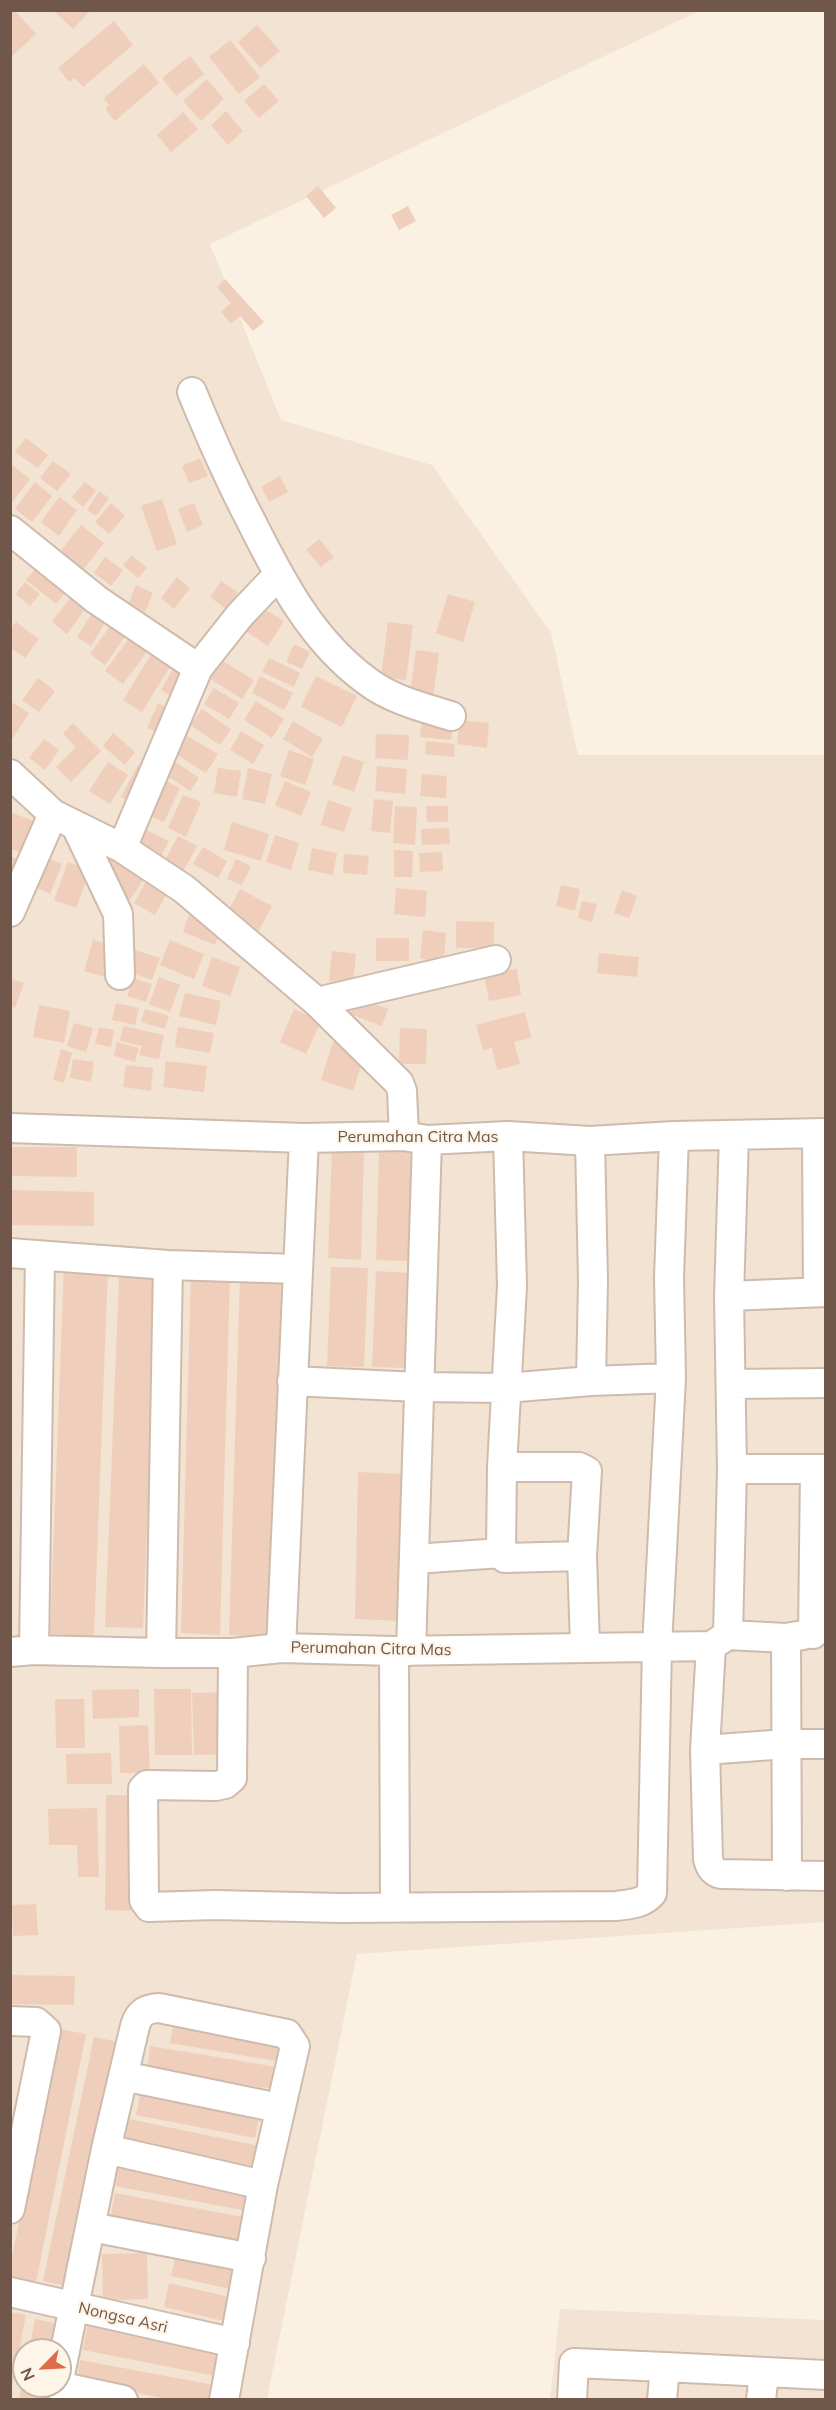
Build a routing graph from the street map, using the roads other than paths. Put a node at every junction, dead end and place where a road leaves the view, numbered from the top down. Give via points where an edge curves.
1 (192, 393) dead end
2 (10, 530) edge
3 (278, 575) junction
4 (198, 668) junction
5 (451, 716) dead end
6 (10, 774) edge
7 (65, 820) junction
8 (122, 848) junction
9 (10, 912) edge
10 (496, 960) dead end
11 (120, 975) dead end
12 (317, 1002) junction
13 (10, 1128) edge
14 (821, 1133) edge
15 (734, 1135) junction
16 (508, 1136) junction
17 (674, 1136) junction
18 (304, 1138) junction
19 (415, 1138) junction
20 (590, 1141) junction
21 (10, 1253) edge
22 (40, 1256) junction
23 (168, 1265) junction
24 (298, 1269) junction
25 (822, 1292) edge
26 (729, 1296) junction
27 (670, 1378) junction
28 (292, 1381) junction
29 (591, 1381) junction
30 (825, 1383) edge
31 (732, 1384) junction
32 (418, 1388) junction
33 (506, 1388) junction
34 (502, 1467) junction
35 (732, 1469) junction
36 (820, 1469) edge
37 (501, 1553) junction
38 (582, 1556) junction
39 (415, 1559) junction
40 (808, 1636) edge
41 (719, 1640) junction
42 (585, 1646) junction
43 (657, 1646) junction
44 (281, 1648) junction
45 (22, 1651) edge
46 (403, 1651) junction
47 (161, 1653) junction
48 (233, 1653) junction
49 (786, 1744) junction
50 (825, 1744) edge
51 (705, 1750) junction
52 (787, 1876) junction
53 (825, 1876) edge
54 (395, 1907) junction
55 (10, 2020) edge
56 (123, 2076) junction
57 (20, 2107) edge
58 (279, 2108) junction
59 (106, 2149) junction
60 (263, 2186) junction
61 (12, 2197) edge
62 (91, 2228) junction
63 (251, 2258) junction
64 (10, 2292) edge
65 (73, 2306) junction
66 (67, 2338) edge
67 (235, 2343) junction
68 (665, 2367) junction
69 (825, 2375) edge
70 (762, 2386) edge
71 (72, 2389) edge
72 (123, 2400) edge
73 (224, 2400) edge
74 (572, 2400) edge
75 (662, 2400) edge

1 - 3 street via 216,453
2 - 4 street via 97,600
3 - 4 street
3 - 5 street via 329,648 368,682 397,699
4 - 8 street
6 - 7 street
7 - 8 street
7 - 9 street
7 - 11 street via 118,914
8 - 12 street via 184,889
10 - 12 street
12 - 19 street via 399,1083
13 - 18 street, Perumahan Citra Mas
14 - 15 street, Perumahan Citra Mas
14 - 25 street
15 - 17 street, Perumahan Citra Mas
15 - 26 street
16 - 19 street, Perumahan Citra Mas
16 - 20 street, Perumahan Citra Mas
16 - 33 street via 512,1286
17 - 20 street, Perumahan Citra Mas
17 - 27 street
18 - 19 street, Perumahan Citra Mas
18 - 24 street
19 - 32 street
20 - 29 street
21 - 22 street
22 - 23 street
22 - 45 street
23 - 24 street
23 - 47 street
24 - 28 street
25 - 26 street
26 - 31 street
27 - 29 street
27 - 43 street
28 - 32 street
28 - 44 street
29 - 33 street
30 - 31 street
31 - 35 street
32 - 33 street
32 - 39 street
33 - 34 street
34 - 37 street
34 - 38 street via 579,1467 587,1471
35 - 36 street
35 - 41 street
36 - 40 street
37 - 38 street via 505,1558
37 - 39 street
38 - 42 street
39 - 46 street
40 - 41 street, Perumahan Citra Mas
40 - 49 street
41 - 43 street, Perumahan Citra Mas
41 - 51 street
42 - 43 street, Perumahan Citra Mas
42 - 46 street, Perumahan Citra Mas
43 - 54 street via 652,1893 648,1898 616,1906
44 - 46 street, Perumahan Citra Mas
44 - 48 street, Perumahan Citra Mas
45 - 47 street, Perumahan Citra Mas
46 - 54 street
47 - 48 street, Perumahan Citra Mas
48 - 54 street via 232,1778 216,1786 144,1787 145,1903 149,1907
49 - 50 street
49 - 51 street
49 - 52 street
51 - 52 street via 708,1859 712,1869 721,1874
52 - 53 street
55 - 57 street via 36,2022 46,2031
56 - 58 street
56 - 58 street via 138,2017 150,2009 287,2034 295,2046
56 - 59 street
57 - 61 street
58 - 60 street
59 - 60 street
59 - 62 street
60 - 63 street
62 - 63 street
62 - 65 street
63 - 67 street
64 - 65 street, Nongsa Asri
65 - 66 street
65 - 67 street, Nongsa Asri
67 - 73 street
68 - 70 street
68 - 74 street via 574,2363
68 - 75 street
69 - 70 street
71 - 72 street

